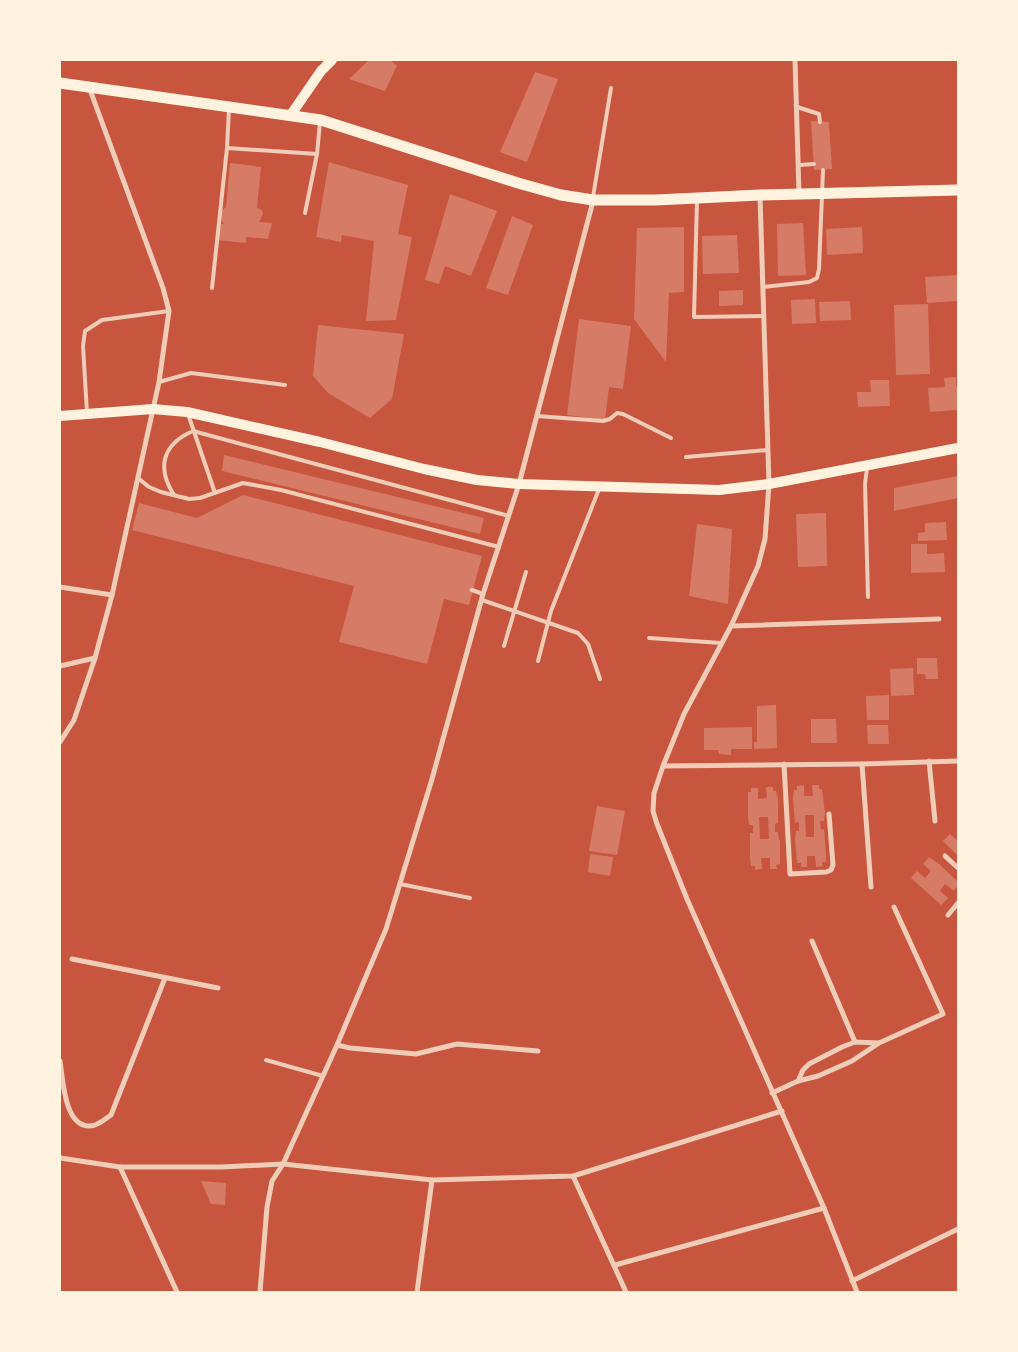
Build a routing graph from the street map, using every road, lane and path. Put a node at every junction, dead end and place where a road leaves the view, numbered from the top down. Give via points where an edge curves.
1 (332, 60) edge
2 (795, 60) edge
3 (60, 83) edge
4 (89, 86) junction
5 (612, 88) dead end
6 (229, 107) junction
7 (797, 107) junction
8 (290, 116) junction
9 (321, 120) junction
10 (820, 122) dead end
11 (227, 148) junction
12 (317, 154) junction
13 (814, 164) dead end
14 (799, 165) junction
15 (823, 170) dead end
16 (958, 190) edge
17 (823, 193) junction
18 (800, 194) junction
19 (760, 195) junction
20 (697, 197) junction
21 (593, 200) junction
22 (305, 213) dead end
23 (763, 287) junction
24 (212, 288) dead end
25 (169, 311) junction
26 (764, 316) junction
27 (159, 382) junction
28 (285, 385) dead end
29 (154, 409) junction
30 (187, 412) junction
31 (88, 414) junction
32 (60, 416) edge
33 (537, 416) junction
34 (193, 431) junction
35 (670, 438) dead end
36 (958, 448) edge
37 (768, 450) junction
38 (686, 457) dead end
39 (867, 466) junction
40 (138, 478) junction
41 (520, 484) junction
42 (769, 484) junction
43 (600, 487) junction
44 (215, 493) junction
45 (174, 495) junction
46 (509, 516) junction
47 (499, 546) junction
48 (526, 572) dead end
49 (60, 587) edge
50 (472, 590) dead end
51 (112, 595) junction
52 (483, 597) junction
53 (868, 597) dead end
54 (514, 612) junction
55 (939, 619) dead end
56 (547, 624) junction
57 (730, 626) junction
58 (650, 638) dead end
59 (721, 643) junction
60 (504, 646) dead end
61 (95, 658) junction
62 (538, 661) dead end
63 (60, 666) edge
64 (600, 679) dead end
65 (60, 742) edge
66 (929, 761) junction
67 (958, 761) edge
68 (784, 764) junction
69 (862, 764) junction
70 (662, 766) junction
71 (829, 814) dead end
72 (935, 821) dead end
73 (945, 856) dead end
74 (958, 868) edge
75 (400, 884) junction
76 (871, 887) dead end
77 (470, 898) dead end
78 (958, 902) edge
79 (894, 907) dead end
80 (948, 915) dead end
81 (812, 941) dead end
82 (72, 959) dead end
83 (165, 978) junction
84 (218, 988) dead end
85 (855, 1042) junction
86 (880, 1043) junction
87 (337, 1044) junction
88 (538, 1051) dead end
89 (266, 1060) dead end
90 (60, 1061) edge
91 (323, 1076) junction
92 (798, 1081) junction
93 (772, 1093) junction
94 (782, 1111) junction
95 (60, 1158) edge
96 (283, 1164) junction
97 (120, 1167) junction
98 (573, 1176) junction
99 (432, 1180) junction
100 (824, 1208) junction
101 (958, 1229) edge
102 (616, 1265) junction
103 (852, 1281) junction
104 (177, 1292) edge
105 (260, 1292) edge
106 (417, 1292) edge
107 (626, 1292) edge
108 (857, 1292) edge

1 - 8 main road via 321,70
2 - 7 street
3 - 4 main road
4 - 6 main road
4 - 25 street
5 - 21 lane
6 - 8 main road
6 - 11 lane
7 - 10 lane via 820,114
7 - 14 street
8 - 9 main road
9 - 12 lane
9 - 21 main road via 518,183
11 - 12 lane
11 - 24 lane
12 - 22 lane
13 - 14 lane
14 - 18 street
15 - 17 lane
16 - 17 main road
17 - 18 main road
17 - 23 lane via 817,278 809,282
18 - 19 main road
19 - 20 main road
19 - 23 street
20 - 21 main road
20 - 26 lane via 694,317
21 - 33 street
23 - 26 street
25 - 27 street
25 - 31 lane via 102,320 85,331 83,346
26 - 37 street
27 - 28 lane via 191,373
27 - 29 street
29 - 30 main road
29 - 31 main road
29 - 40 street
30 - 34 lane
30 - 41 main road via 424,469 476,480
31 - 32 main road
33 - 35 lane via 603,421 617,413
33 - 41 street
34 - 44 lane
34 - 45 lane via 180,437 166,455 165,478
34 - 46 lane
36 - 39 main road
37 - 38 lane
37 - 42 street
39 - 42 main road
39 - 53 lane
40 - 45 lane via 149,487
40 - 51 street via 134,509
41 - 43 main road
41 - 46 street
42 - 43 main road via 719,490
42 - 57 street via 765,539 758,566
43 - 56 lane
44 - 45 lane via 195,499
44 - 47 lane via 243,483 281,490
46 - 47 street
47 - 52 street
48 - 54 lane
49 - 51 street
50 - 52 street
51 - 61 street
52 - 54 lane
52 - 75 street
54 - 56 lane
54 - 60 lane
55 - 57 street
56 - 62 lane
56 - 64 lane via 578,633 588,644
57 - 59 street
58 - 59 lane
59 - 70 street via 684,714
61 - 63 street
61 - 65 street via 74,720
66 - 67 street
66 - 69 street
66 - 72 street
68 - 69 street
68 - 70 street
68 - 71 street via 790,874 831,870
69 - 76 street
70 - 93 street via 654,793 653,811 657,824
73 - 74 street
75 - 77 lane
75 - 87 street via 386,929
78 - 80 street
79 - 86 street via 943,1014
81 - 85 street
82 - 83 street
83 - 84 street
83 - 90 street via 111,1115 89,1126 76,1122 67,1106
85 - 86 street
85 - 92 street via 809,1064
86 - 92 street via 852,1061
87 - 88 street via 416,1054 457,1044
87 - 91 street
89 - 91 lane
91 - 96 street
92 - 93 street
93 - 94 street
94 - 98 street
94 - 100 street
95 - 97 street
96 - 97 street
96 - 99 street
96 - 105 street via 272,1181 267,1207
97 - 104 street
98 - 99 street
98 - 102 street
99 - 106 street
100 - 102 street
100 - 103 street
101 - 103 street
102 - 107 street
103 - 108 street

